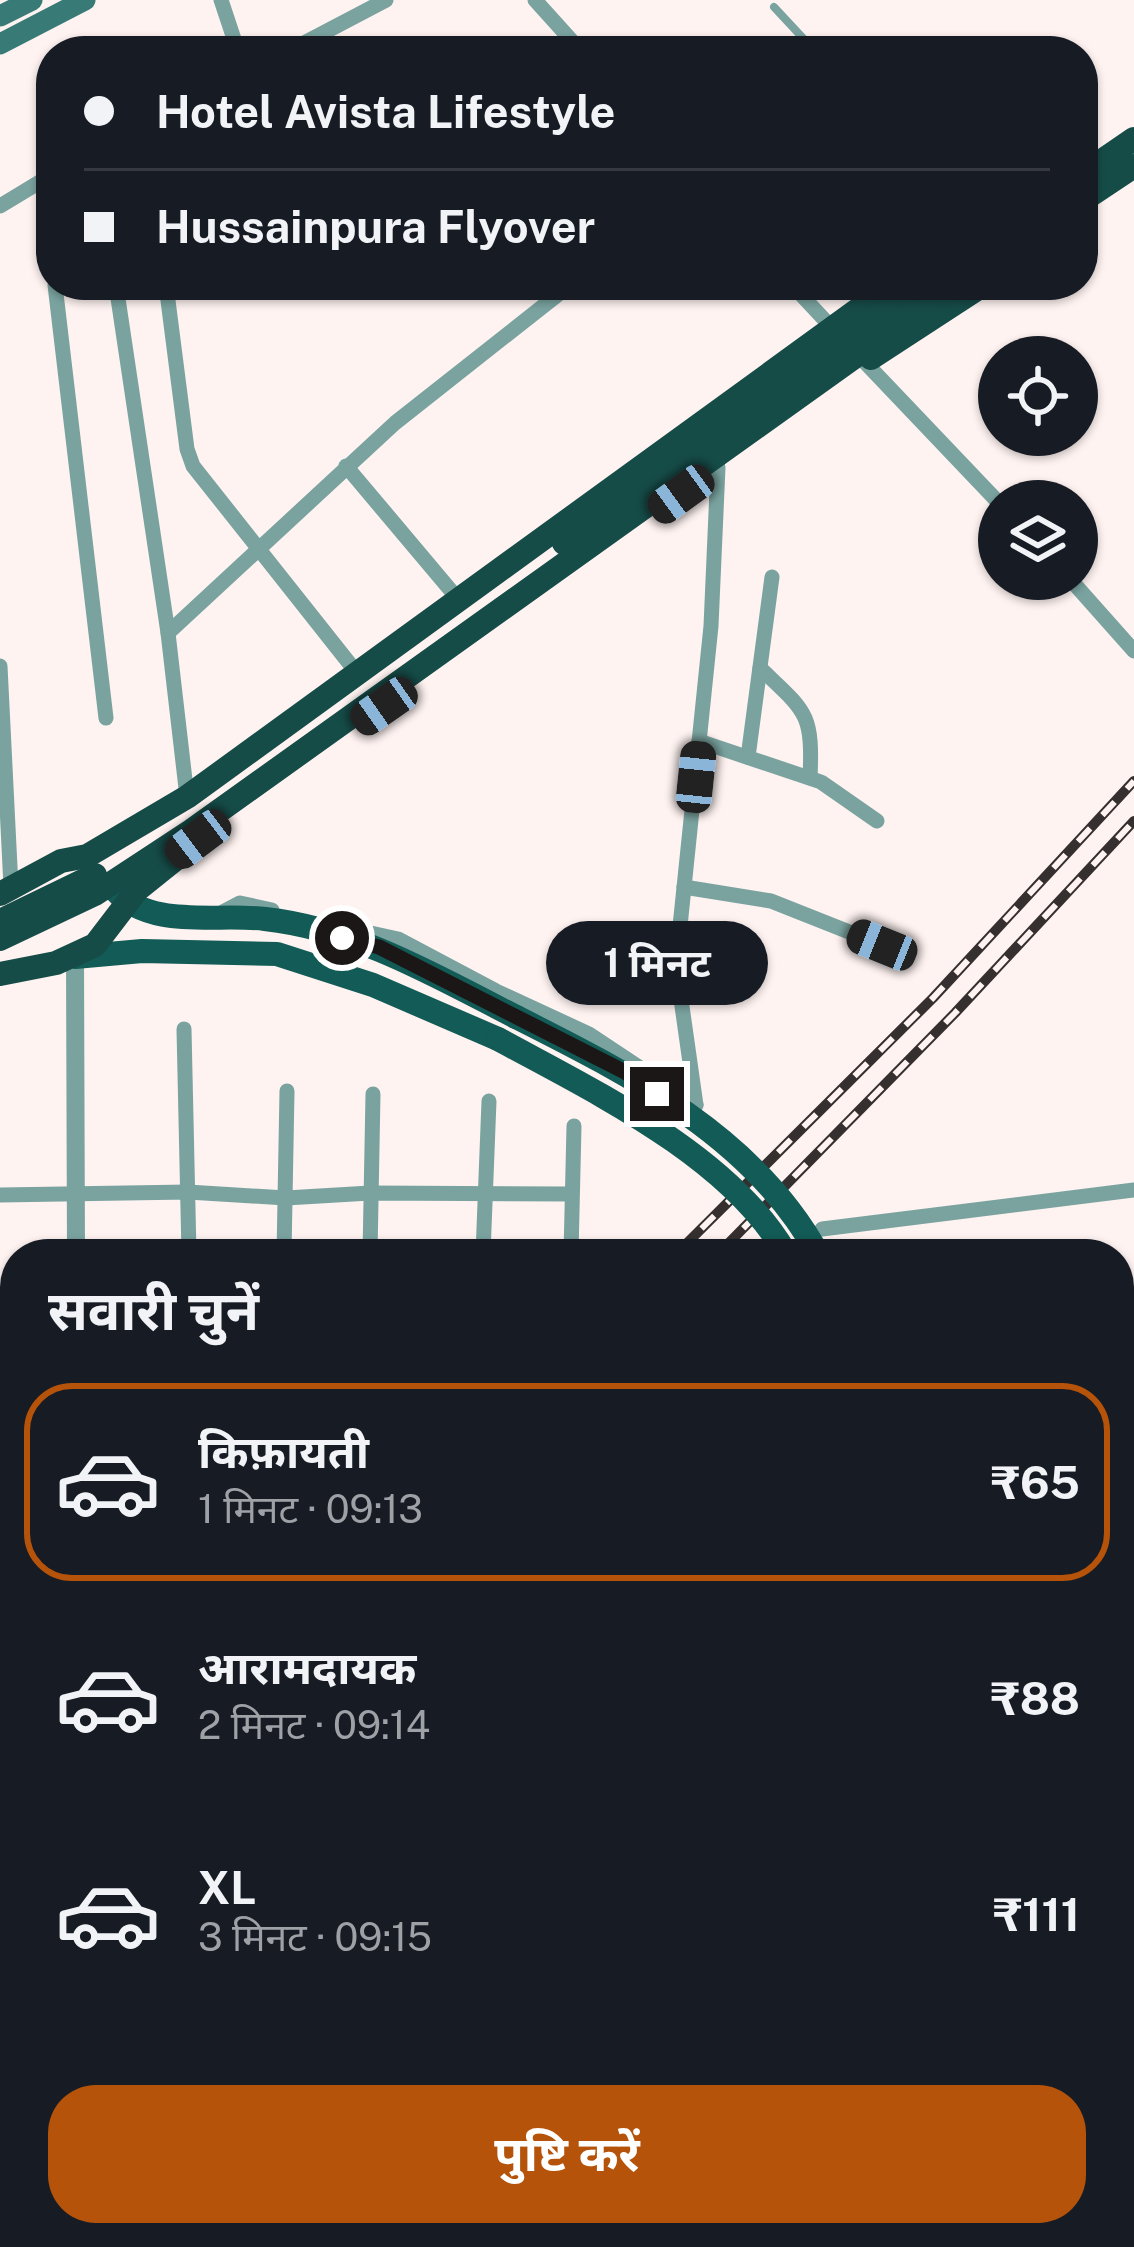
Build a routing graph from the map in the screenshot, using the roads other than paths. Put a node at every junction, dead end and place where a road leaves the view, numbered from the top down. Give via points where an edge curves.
1 (32, 0) edge
2 (85, 0) edge
3 (221, 0) edge
4 (386, 0) edge
5 (535, 0) edge
6 (775, 7) dead end
7 (0, 16) edge
8 (233, 36) edge
9 (318, 36) edge
10 (567, 36) edge
11 (801, 36) edge
12 (0, 44) edge
13 (1134, 120) edge
14 (1134, 139) edge
15 (1098, 145) edge
16 (1098, 164) edge
17 (1134, 166) edge
18 (36, 185) edge
19 (1134, 186) edge
20 (1098, 190) edge
21 (0, 206) edge
22 (1098, 210) edge
23 (57, 300) edge
24 (118, 300) edge
25 (168, 300) edge
26 (551, 300) edge
27 (806, 300) edge
28 (870, 300) edge
29 (900, 300) edge
30 (934, 300) edge
31 (960, 300) edge
32 (831, 327) junction
33 (866, 362) junction
34 (346, 466) junction
35 (718, 467) junction
36 (978, 481) edge
37 (259, 549) junction
38 (772, 577) dead end
39 (458, 599) junction
40 (1089, 600) edge
41 (167, 633) junction
42 (1134, 651) edge
43 (0, 666) edge
44 (760, 668) junction
45 (357, 673) junction
46 (106, 718) dead end
47 (699, 741) junction
48 (748, 757) junction
49 (810, 778) junction
50 (187, 797) junction
51 (877, 821) dead end
52 (87, 856) junction
53 (684, 887) junction
54 (5, 890) edge
55 (119, 904) junction
56 (214, 916) junction
57 (0, 921) edge
58 (0, 939) edge
59 (882, 945) dead end
60 (75, 957) junction
61 (2, 972) edge
62 (184, 1029) dead end
63 (287, 1091) dead end
64 (374, 1094) dead end
65 (489, 1100) dead end
66 (574, 1126) dead end
67 (1134, 1190) edge
68 (188, 1192) junction
69 (370, 1193) junction
70 (483, 1193) junction
71 (79, 1194) junction
72 (569, 1194) junction
73 (0, 1195) edge
74 (286, 1198) junction
75 (77, 1239) edge
76 (189, 1239) edge
77 (285, 1239) edge
78 (370, 1239) edge
79 (483, 1239) edge
80 (570, 1239) edge
81 (774, 1239) edge
82 (818, 1239) edge
83 (832, 1239) edge

1 - 7 main road
2 - 12 main road
3 - 8 street
4 - 9 street
5 - 10 street
6 - 11 lane
13 - 15 highway
14 - 16 highway
17 - 20 highway
18 - 21 street
19 - 22 highway
23 - 46 street
24 - 41 street
25 - 37 street via 187,449
26 - 34 street
27 - 32 street
28 - 32 highway
29 - 57 highway, bridge via 185,817 87,879
30 - 58 highway, bridge via 191,831 95,894
31 - 33 highway
32 - 33 street
32 - 39 highway
33 - 35 highway
33 - 36 street
34 - 37 street
34 - 39 street
35 - 47 street
35 - 55 highway
37 - 41 street
37 - 45 street
38 - 44 street
39 - 45 highway
40 - 42 street
41 - 50 street
43 - 54 street
44 - 48 street
44 - 49 street via 806,715
45 - 50 highway
47 - 48 street
47 - 53 street
48 - 49 street
49 - 51 street
50 - 52 highway
52 - 54 highway
52 - 55 highway via 103,865
53 - 56 street via 680,985 696,1105 590,1034 398,939 240,903
53 - 59 street via 771,901
55 - 56 main road via 149,914
55 - 60 highway via 95,945
56 - 82 main road, bridge via 268,919 379,947 625,1072 749,1160
60 - 61 highway
60 - 71 street
60 - 81 main road, bridge via 277,954 374,986 606,1098 730,1181
62 - 68 street
63 - 74 street
64 - 69 street
65 - 70 street
66 - 72 street
67 - 83 street
68 - 71 street
68 - 74 street
68 - 76 street
69 - 70 street
69 - 74 street
69 - 78 street
70 - 72 street
70 - 79 street
71 - 73 street
71 - 75 street
72 - 80 street
74 - 77 street

